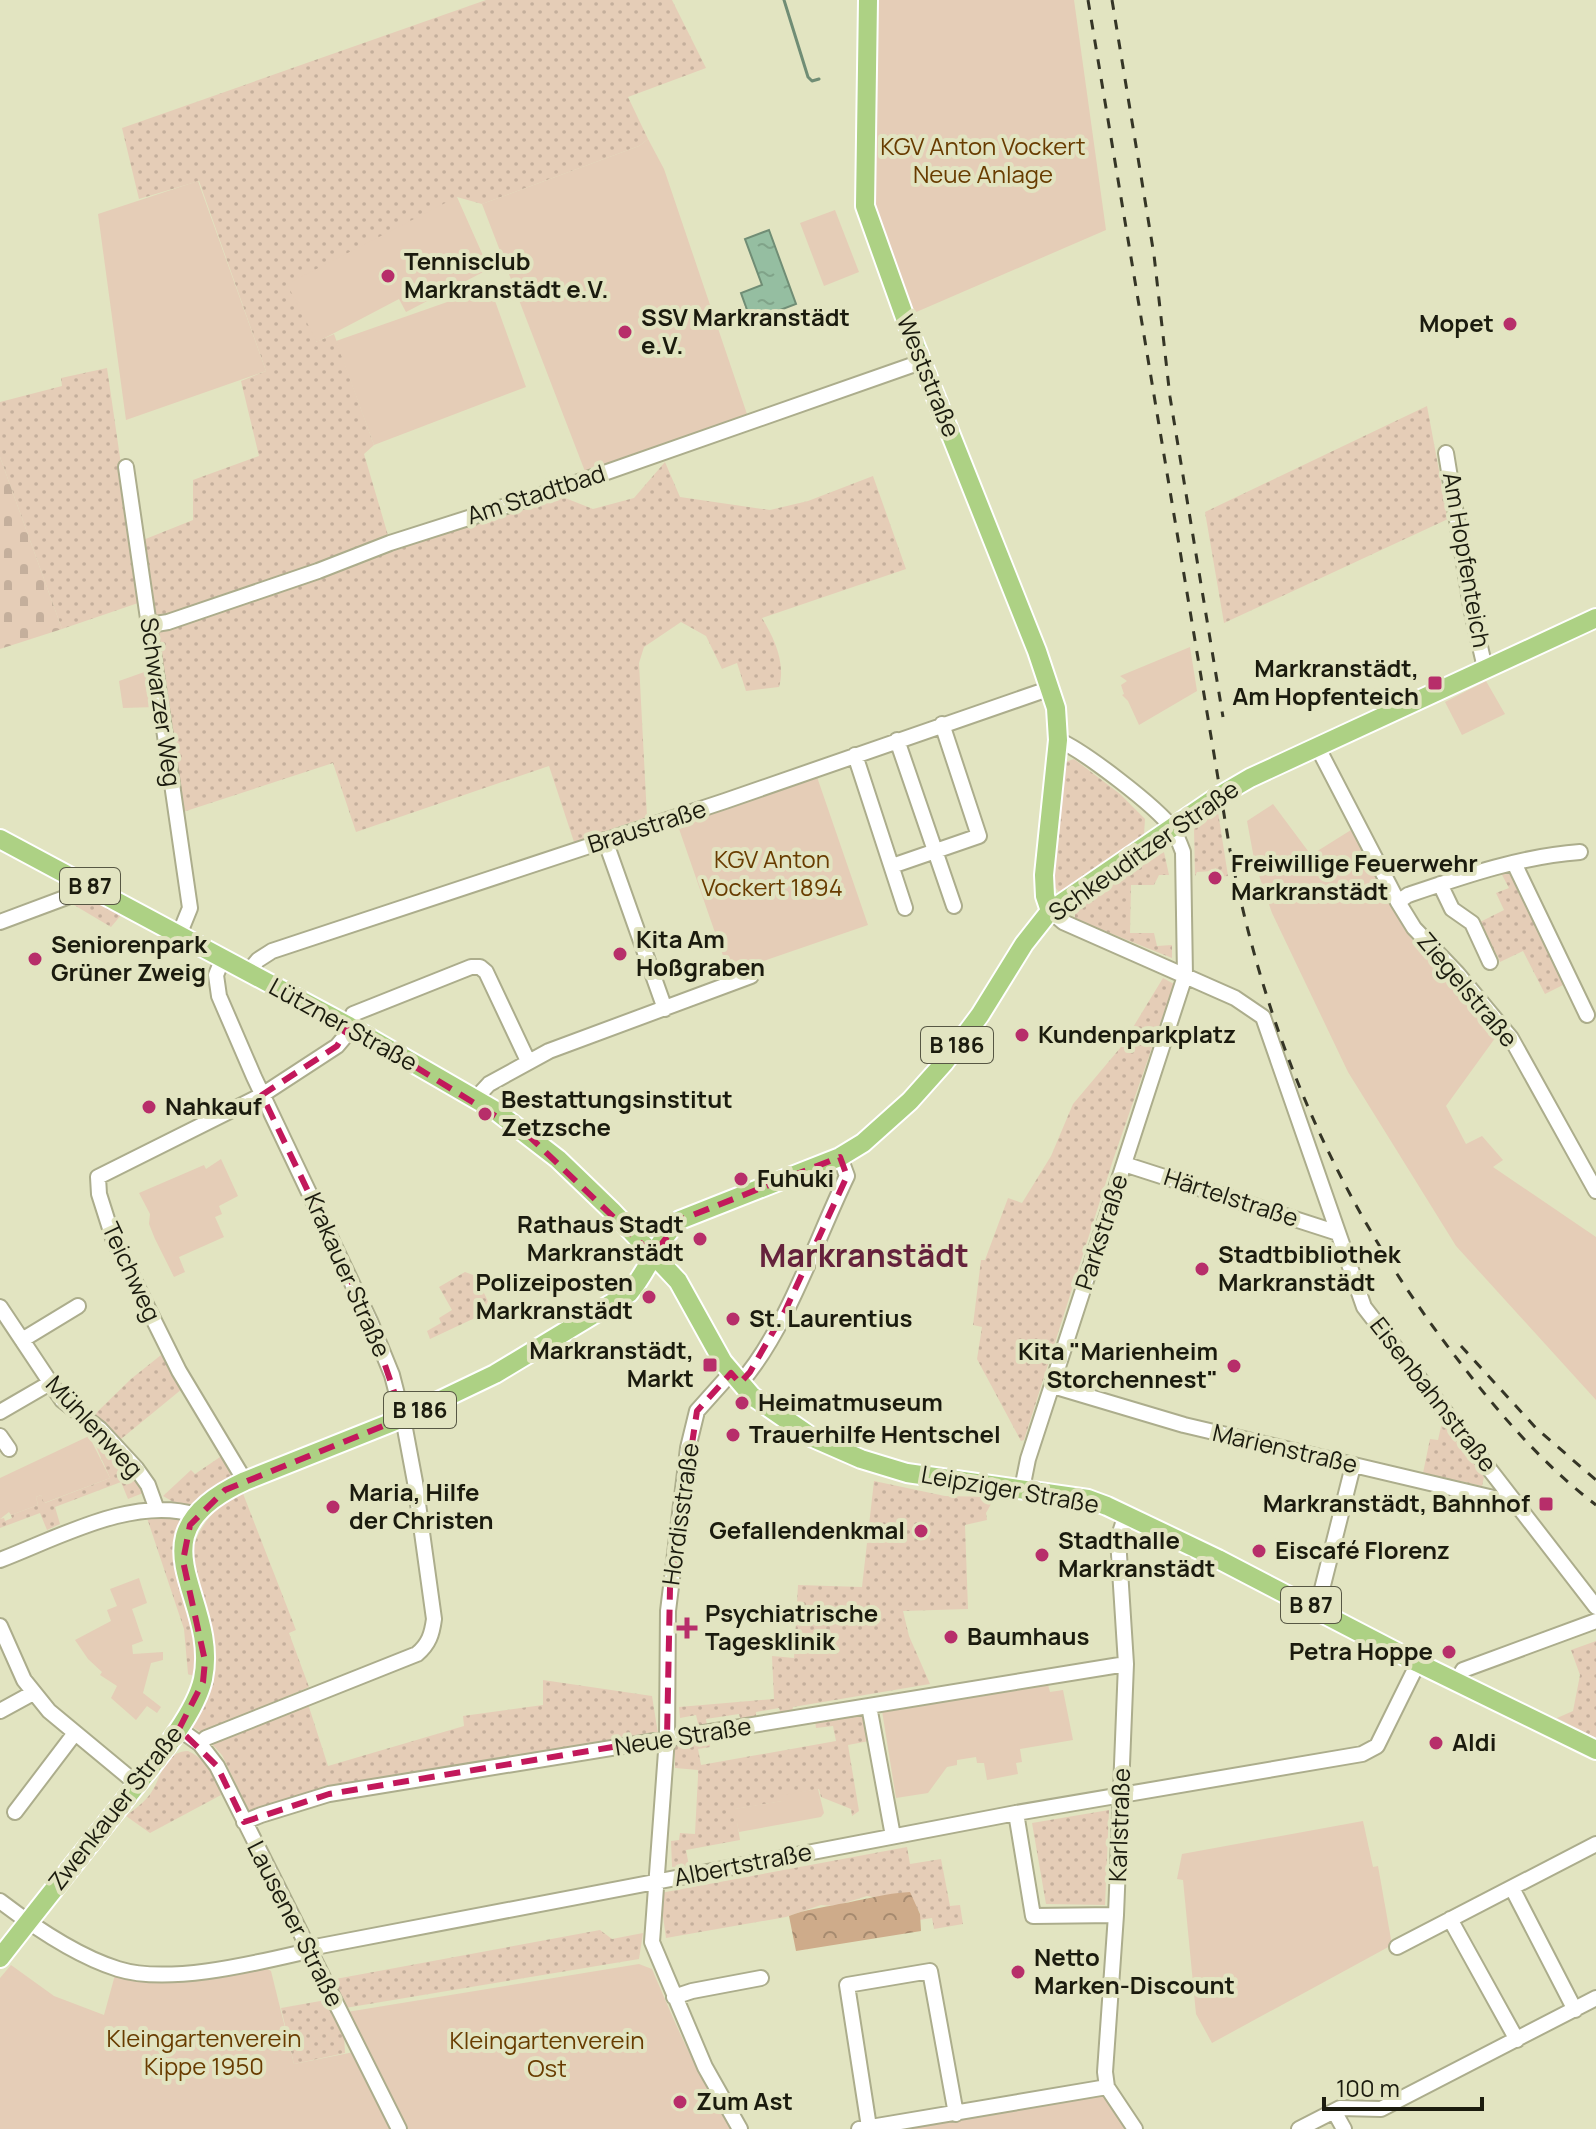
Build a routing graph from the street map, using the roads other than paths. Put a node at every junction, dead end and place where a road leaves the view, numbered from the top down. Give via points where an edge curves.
1 (868, 0) edge
2 (921, 362) junction
3 (1446, 453) dead end
4 (126, 467) dead end
5 (1596, 618) edge
6 (150, 625) junction
7 (1485, 668) junction
8 (1051, 688) junction
9 (942, 724) junction
10 (897, 740) junction
11 (1058, 740) junction
12 (1317, 746) junction
13 (855, 755) junction
14 (1173, 829) junction
15 (0, 839) edge
16 (605, 840) junction
17 (935, 852) junction
18 (1580, 852) dead end
19 (1514, 863) junction
20 (892, 866) junction
21 (81, 882) junction
22 (1440, 884) junction
23 (1398, 902) junction
24 (954, 906) dead end
25 (905, 908) dead end
26 (1050, 911) junction
27 (0, 922) edge
28 (179, 935) junction
29 (223, 958) junction
30 (1490, 962) dead end
31 (248, 972) junction
32 (751, 976) dead end
33 (1185, 976) junction
34 (665, 1009) junction
35 (1587, 1015) dead end
36 (349, 1026) junction
37 (528, 1061) junction
38 (262, 1095) junction
39 (476, 1098) junction
40 (840, 1157) junction
41 (1124, 1164) junction
42 (1596, 1191) edge
43 (1338, 1233) junction
44 (653, 1255) junction
45 (78, 1306) dead end
46 (0, 1307) edge
47 (22, 1340) junction
48 (736, 1378) junction
49 (50, 1383) junction
50 (1053, 1386) junction
51 (0, 1412) edge
52 (403, 1418) junction
53 (0, 1436) edge
54 (9, 1449) dead end
55 (1353, 1466) junction
56 (245, 1481) junction
57 (1022, 1489) junction
58 (1519, 1504) junction
59 (157, 1510) junction
60 (1126, 1514) junction
61 (196, 1515) junction
62 (0, 1560) edge
63 (1596, 1607) edge
64 (1317, 1609) junction
65 (1596, 1621) edge
66 (0, 1626) edge
67 (1418, 1663) junction
68 (1126, 1664) junction
69 (1457, 1681) junction
70 (33, 1693) junction
71 (869, 1706) junction
72 (0, 1711) edge
73 (179, 1729) junction
74 (75, 1733) junction
75 (667, 1738) junction
76 (200, 1744) junction
77 (1596, 1750) edge
78 (137, 1784) junction
79 (1121, 1795) junction
80 (15, 1812) dead end
81 (1016, 1813) junction
82 (244, 1822) junction
83 (893, 1836) junction
84 (1596, 1844) edge
85 (655, 1881) junction
86 (1512, 1888) junction
87 (0, 1901) edge
88 (1116, 1915) junction
89 (1450, 1919) junction
90 (29, 1921) junction
91 (1397, 1947) dead end
92 (308, 1951) junction
93 (0, 1958) edge
94 (761, 1978) dead end
95 (674, 1997) junction
96 (1596, 1998) edge
97 (1575, 2010) junction
98 (1517, 2040) junction
99 (1107, 2087) junction
100 (1334, 2111) junction
101 (956, 2114) junction
102 (864, 2128) edge
103 (399, 2129) edge
104 (740, 2129) edge
105 (1135, 2129) edge
106 (1299, 2129) edge
107 (1344, 2129) edge

1 - 2 main road, Weststraße via 865,206
2 - 6 street, Am Stadtbad
2 - 8 main road, Weststraße
3 - 7 street, Am Hopfenteich
4 - 6 street, Schwarzer Weg
5 - 7 main road, Schkeuditzer Straße / B 186
6 - 28 street, Schwarzer Weg via 190,908
7 - 12 main road, Schkeuditzer Straße / B 186
8 - 9 street, Braustraße
8 - 11 main road, Weststraße
9 - 10 street, Braustraße
9 - 17 street via 979,836
10 - 13 street, Braustraße
10 - 17 street
11 - 14 street via 1083,753
11 - 26 main road, Weststraße via 1044,875
12 - 14 main road, Schkeuditzer Straße / B 186 via 1234,787
12 - 23 street, Ziegelstraße
13 - 16 street, Braustraße
13 - 20 street
14 - 26 main road, Schkeuditzer Straße / B 186
14 - 33 street, Parkstraße via 1183,852
15 - 21 main road, Lützner Straße / B 87
16 - 31 street, Braustraße via 272,951
16 - 34 street
17 - 20 street
17 - 24 street
18 - 19 street
19 - 22 street
19 - 35 street
20 - 25 street
21 - 27 street via 67,897
21 - 28 main road, Lützner Straße / B 87
22 - 23 street
22 - 30 street via 1452,909 1472,923
23 - 42 street, Ziegelstraße via 1414,928 1511,1038
26 - 33 street, Eisenbahnstraße via 1063,922
26 - 40 main road, Schkeuditzer Straße / B 186 via 944,1063 910,1101
28 - 29 main road, Lützner Straße / B 87
29 - 31 main road, Lützner Straße / B 87
29 - 38 street, Krakauer Straße via 216,975 219,996
31 - 36 main road, Lützner Straße / B 87
32 - 34 street
33 - 41 street, Parkstraße
33 - 43 street, Eisenbahnstraße via 1263,1017
34 - 37 street
36 - 37 street, Teichweg via 353,1014 480,967
36 - 38 street, Teichweg via 337,1046
36 - 39 main road, Lützner Straße / B 87
37 - 39 street
38 - 52 street, Krakauer Straße via 370,1321
38 - 56 street, Teichweg via 104,1172 97,1184 113,1238 164,1342
39 - 44 main road, Lützner Straße / B 87 via 558,1159
40 - 44 main road, Schkeuditzer Straße / B 186 via 680,1220 663,1235
40 - 48 street, Hordisstraße via 847,1176 785,1311 750,1372
41 - 43 street, Härtelstraße
41 - 50 street, Parkstraße
43 - 58 street, Eisenbahnstraße via 1364,1307
44 - 48 main road, Leipziger Straße / B 87 via 678,1281
44 - 52 main road, Zwenkauer Straße / B 186 via 637,1283 615,1304 495,1374
45 - 47 street
46 - 47 street, Mühlenweg
47 - 49 street, Mühlenweg
48 - 57 main road, Leipziger Straße / B 87 via 757,1401 813,1438 861,1459 907,1473
48 - 75 street, Hordisstraße via 697,1411 688,1448 667,1624
49 - 51 street
49 - 59 street, Mühlenweg via 136,1468
50 - 55 street, Marienstraße
50 - 57 street, Parkstraße
52 - 56 main road, Zwenkauer Straße / B 186
52 - 76 street, Krakauer Straße via 429,1584 433,1630 425,1647
53 - 54 street
55 - 58 street, Marienstraße
55 - 64 street
56 - 61 main road, Zwenkauer Straße / B 186 via 225,1490
57 - 60 main road, Leipziger Straße / B 87 via 1088,1499
58 - 63 street, Eisenbahnstraße
59 - 61 street
59 - 62 street via 113,1517
60 - 64 main road, Leipziger Straße / B 87
60 - 68 street, Karlstraße via 1118,1539
61 - 73 main road, Zwenkauer Straße / B 186 via 182,1551 205,1661 203,1682
64 - 67 main road, Leipziger Straße / B 87
65 - 69 street via 1463,1670
66 - 70 street
67 - 69 main road, Leipziger Straße / B 87
67 - 79 street, Albertstraße via 1372,1751
68 - 71 street, Neue Straße
68 - 79 street, Karlstraße
69 - 77 main road, Leipziger Straße / B 87
70 - 72 street
70 - 74 street
71 - 75 street, Neue Straße
71 - 83 street
73 - 76 street, Lausener Straße
73 - 78 main road, Zwenkauer Straße / B 186
74 - 78 street
74 - 80 street
75 - 82 street, Neue Straße via 329,1794
75 - 85 street, Hordisstraße
76 - 82 street, Lausener Straße
78 - 90 main road, Zwenkauer Straße / B 186
79 - 81 street, Albertstraße
79 - 88 street, Karlstraße
81 - 83 street, Albertstraße
81 - 88 street via 1033,1916
82 - 92 street, Lausener Straße
83 - 85 street, Albertstraße
84 - 86 street
85 - 92 street, Albertstraße
85 - 95 street, Hordisstraße via 652,1942
86 - 89 street
86 - 97 street
87 - 90 street, Albertstraße
88 - 99 street, Karlstraße
89 - 91 street
89 - 98 street
90 - 92 street, Albertstraße via 97,1961 149,1974 230,1967
90 - 93 main road, Zwenkauer Straße / B 186
92 - 103 street, Lausener Straße
94 - 95 street
95 - 104 street, Hordisstraße
96 - 97 street
97 - 98 street
98 - 100 street via 1381,2109
99 - 101 street
99 - 105 street
100 - 106 street
100 - 107 street
101 - 102 street
101 - 102 street via 930,1971 842,1985

